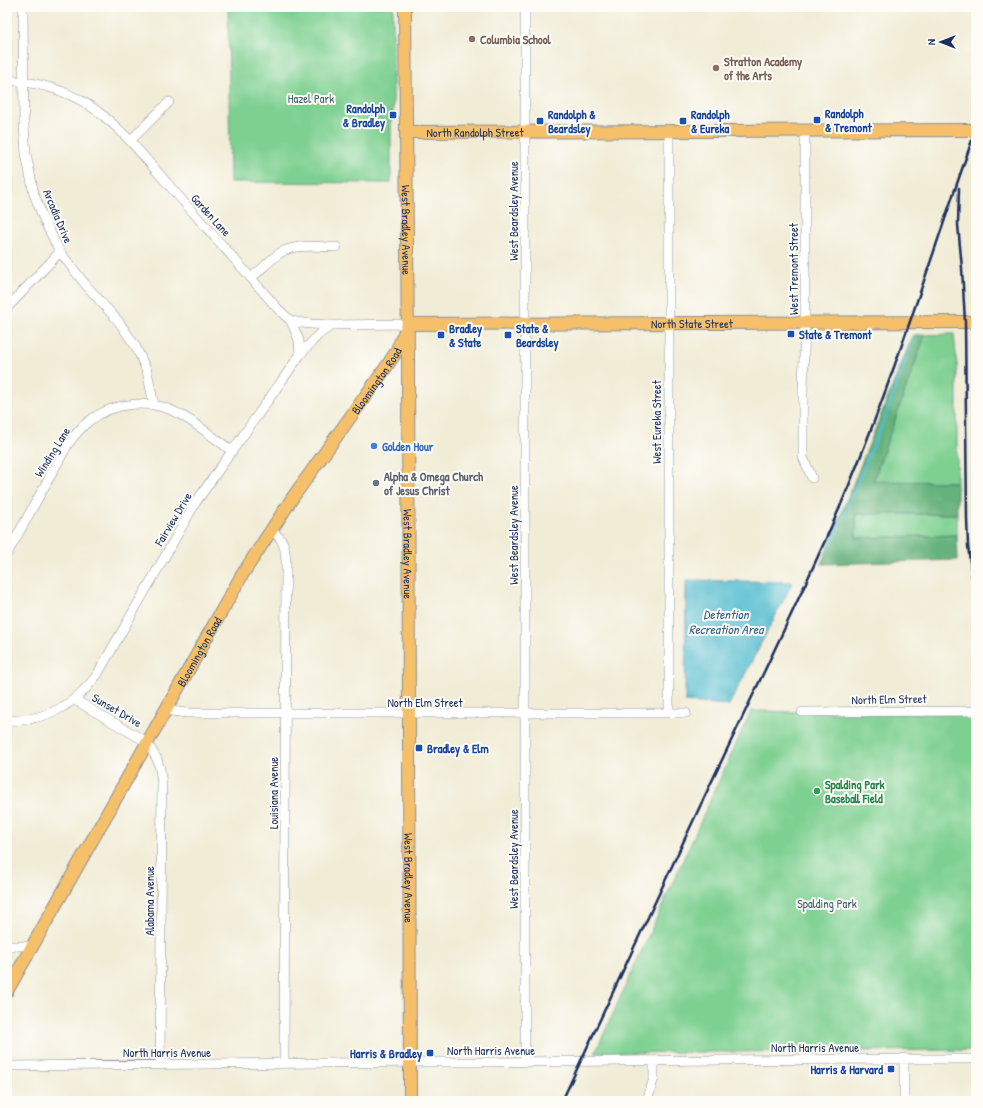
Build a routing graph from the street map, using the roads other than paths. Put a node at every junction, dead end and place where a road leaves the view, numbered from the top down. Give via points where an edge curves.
1 (23, 7) edge
2 (405, 7) edge
3 (525, 7) edge
4 (7, 80) edge
5 (24, 82) junction
6 (169, 102) dead end
7 (976, 130) edge
8 (805, 131) junction
9 (407, 132) junction
10 (525, 132) junction
11 (669, 132) junction
12 (130, 141) junction
13 (336, 247) dead end
14 (60, 252) junction
15 (251, 278) junction
16 (7, 308) edge
17 (291, 321) junction
18 (806, 322) junction
19 (976, 322) edge
20 (525, 323) junction
21 (668, 323) junction
22 (408, 324) junction
23 (332, 325) junction
24 (300, 355) junction
25 (154, 405) junction
26 (232, 451) junction
27 (812, 478) dead end
28 (271, 530) junction
29 (7, 554) edge
30 (75, 700) junction
31 (165, 710) junction
32 (976, 711) edge
33 (285, 712) junction
34 (802, 712) dead end
35 (409, 713) junction
36 (525, 713) junction
37 (669, 713) junction
38 (686, 713) dead end
39 (7, 721) edge
40 (147, 742) junction
41 (7, 946) edge
42 (32, 946) junction
43 (7, 990) edge
44 (904, 1058) junction
45 (976, 1059) edge
46 (525, 1062) junction
47 (654, 1062) junction
48 (284, 1063) junction
49 (410, 1063) junction
50 (160, 1064) junction
51 (7, 1066) edge
52 (410, 1101) edge
53 (647, 1101) edge
54 (904, 1101) edge

1 - 5 street, Arcadia Drive
2 - 9 main road, West Bradley Avenue
3 - 10 street, West Beardsley Avenue
4 - 5 street, Garden Lane
5 - 12 street, Garden Lane via 55,89 87,104 113,123
5 - 14 street, Arcadia Drive via 28,171 44,220
6 - 12 street
7 - 8 main road, North Randolph Street
8 - 11 main road, North Randolph Street
8 - 18 street, West Tremont Street
9 - 10 main road, North Randolph Street
9 - 22 main road, West Bradley Avenue
10 - 11 main road, North Randolph Street
10 - 20 street, West Beardsley Avenue
11 - 21 street, West Eureka Street
12 - 15 street, Garden Lane
13 - 15 street via 290,249 272,259
14 - 16 street
14 - 25 street, Arcadia Drive via 126,331 136,347 147,371
15 - 17 street, Garden Lane
17 - 23 street
17 - 24 street via 299,340
18 - 19 main road, North State Street
18 - 21 main road, North State Street
18 - 27 street, West Tremont Street via 803,457
20 - 21 main road, North State Street
20 - 22 main road, North State Street
20 - 36 street, West Beardsley Avenue
21 - 37 street, West Eureka Street
22 - 23 street
22 - 28 main road, Bloomington Road via 387,366
22 - 35 main road, West Bradley Avenue
23 - 24 street, Fairview Drive via 318,335
24 - 26 street, Fairview Drive
25 - 26 street, Winding Lane via 178,414
25 - 29 street, Winding Lane via 114,408 89,421 78,431 68,444
26 - 30 street, Fairview Drive via 196,502 97,675
28 - 31 main road, Bloomington Road via 242,575
28 - 33 street, Louisiana Avenue via 280,536 285,549
30 - 39 street, Sunset Drive via 43,716 22,721
30 - 40 street, Sunset Drive
31 - 33 street, North Elm Street via 186,713
31 - 40 main road, Bloomington Road
32 - 34 street, North Elm Street
33 - 35 street, North Elm Street
33 - 48 street, Louisiana Avenue
35 - 36 street, North Elm Street
35 - 49 main road, West Bradley Avenue
36 - 37 street, North Elm Street
36 - 46 street, West Beardsley Avenue
37 - 38 street, North Elm Street
40 - 42 main road, Bloomington Road
40 - 50 street, Alabama Avenue via 157,759 162,784
41 - 42 street
42 - 43 main road, Bloomington Road
44 - 45 street, North Harris Avenue
44 - 47 street, North Harris Avenue
44 - 54 street
46 - 47 street, North Harris Avenue
46 - 49 street, North Harris Avenue
47 - 53 street via 654,1078
48 - 49 street, North Harris Avenue
48 - 50 street, North Harris Avenue
49 - 52 main road, West Bradley Avenue
50 - 51 street, North Harris Avenue

